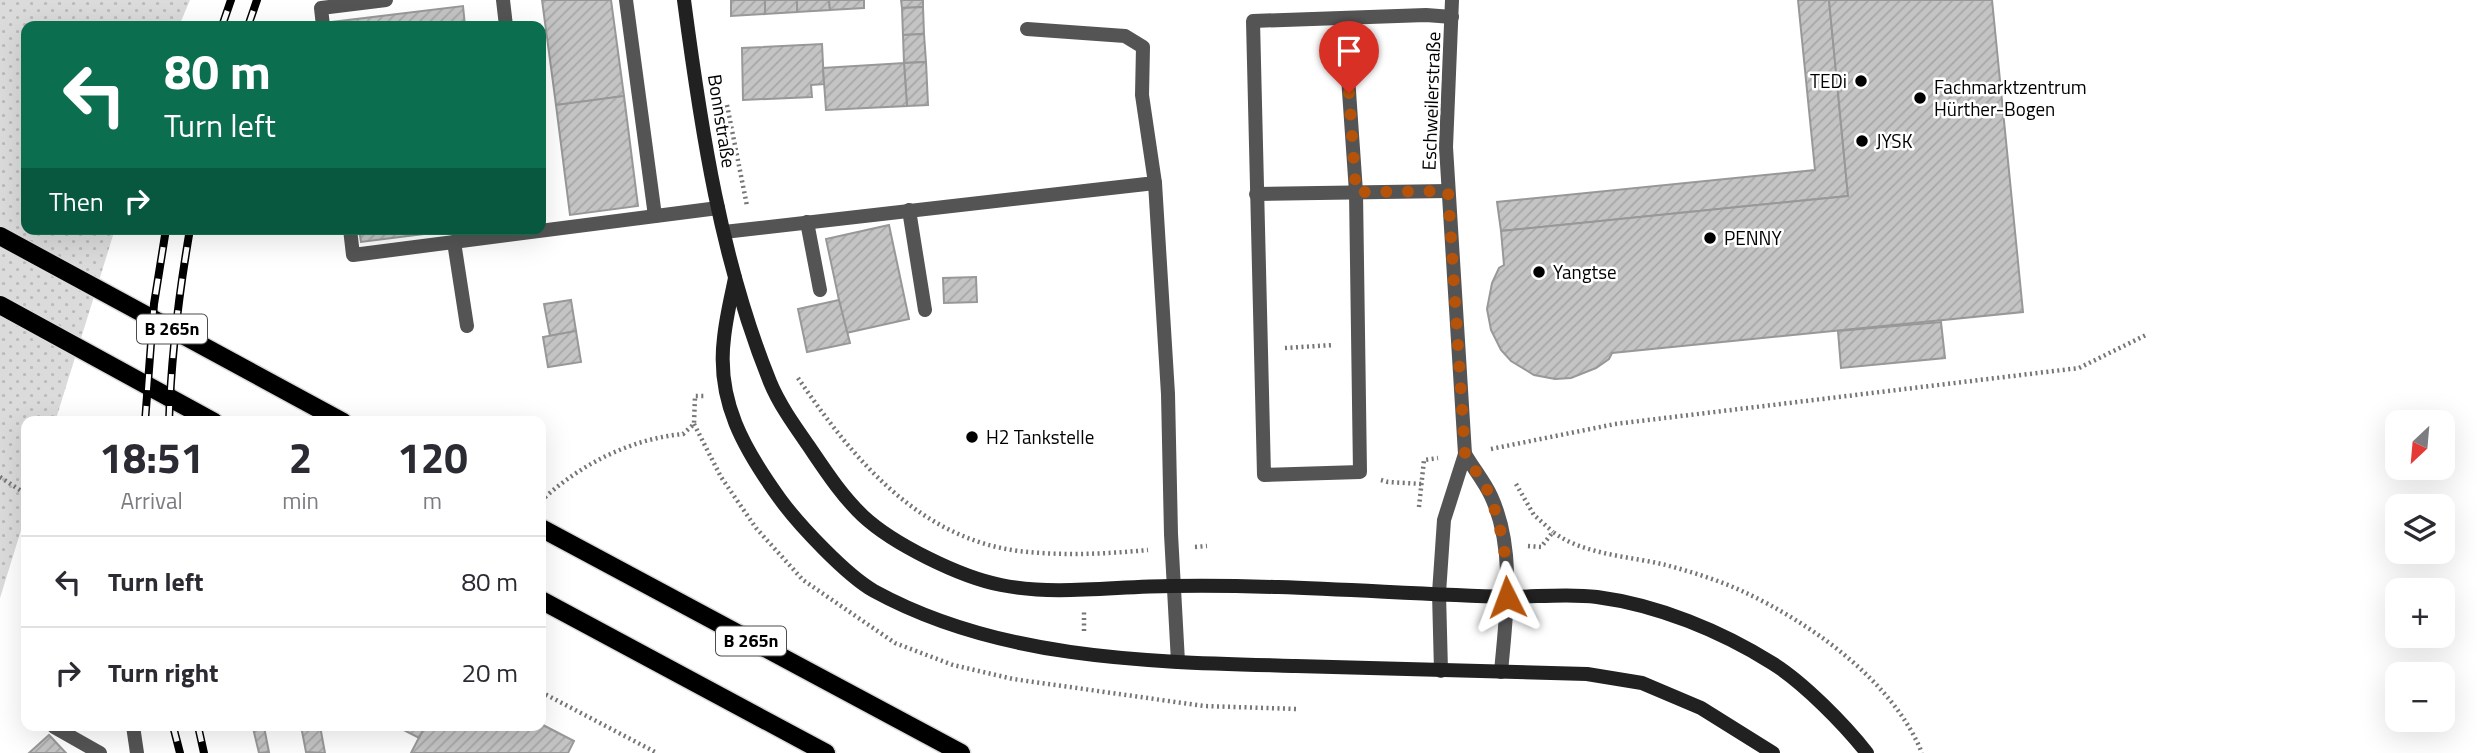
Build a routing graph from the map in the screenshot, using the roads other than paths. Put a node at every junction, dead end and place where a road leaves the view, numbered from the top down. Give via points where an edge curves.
1 (386, 0) edge
2 (503, 0) edge
3 (626, 0) edge
4 (684, 0) edge
5 (1452, 0) edge
6 (1452, 18) junction
7 (1344, 19) junction
8 (322, 21) edge
9 (505, 21) edge
10 (1027, 29) dead end
11 (1155, 183) junction
12 (1448, 191) junction
13 (1356, 192) junction
14 (1256, 194) junction
15 (718, 208) junction
16 (909, 210) junction
17 (655, 216) junction
18 (807, 222) junction
19 (546, 229) edge
20 (724, 232) junction
21 (351, 235) edge
22 (504, 235) edge
23 (0, 236) edge
24 (453, 242) junction
25 (735, 276) junction
26 (820, 290) dead end
27 (0, 305) edge
28 (925, 310) dead end
29 (467, 326) dead end
30 (203, 416) edge
31 (332, 416) edge
32 (1465, 454) junction
33 (546, 531) edge
34 (1173, 586) junction
35 (1439, 593) junction
36 (1507, 597) junction
37 (546, 603) edge
38 (1178, 662) junction
39 (1441, 671) junction
40 (1501, 672) junction
41 (61, 731) edge
42 (133, 731) edge
43 (100, 753) edge
44 (137, 753) edge
45 (826, 753) edge
46 (961, 753) edge
47 (1773, 753) edge
48 (1867, 753) edge

1 - 8 street via 321,8
2 - 9 street
3 - 17 street
4 - 15 main road, Bonnstraße
5 - 6 street, Eschweilerstraße
6 - 7 street
6 - 12 street, Eschweilerstraße
7 - 13 street
7 - 14 street via 1253,21
10 - 11 street via 1125,36 1143,47 1142,95
11 - 16 street
11 - 34 street via 1168,394
12 - 13 street
12 - 32 street, Eschweilerstraße
13 - 14 street
13 - 14 street via 1360,472 1264,475
15 - 17 street
15 - 20 main road, Bonnstraße
16 - 18 street
16 - 28 street
17 - 19 street
18 - 20 street
18 - 26 street
20 - 25 main road, Bonnstraße
21 - 24 street via 353,255
22 - 24 street
23 - 31 main road, B 265n
24 - 29 street
25 - 34 main road, Bonnstraße via 771,386 836,486 866,519 947,568 1001,585 1054,590
25 - 38 main road via 723,340 724,383 737,432 793,517 835,559 870,589 957,628 1084,654
27 - 30 main road
32 - 35 street, Eschweilerstraße via 1444,520
32 - 36 street, Eschweilerstraße via 1491,496 1504,544
33 - 46 main road, B 265n
34 - 35 main road, Bonnstraße
34 - 38 street
35 - 36 main road, Bonnstraße
35 - 39 street, Eschweilerstraße
36 - 40 street, Eschweilerstraße
36 - 48 main road, Bonnstraße via 1595,596 1656,611 1721,635 1776,665
37 - 45 main road
38 - 39 main road
39 - 40 main road
40 - 47 main road via 1587,674 1642,682 1701,708
41 - 43 street
42 - 44 street

